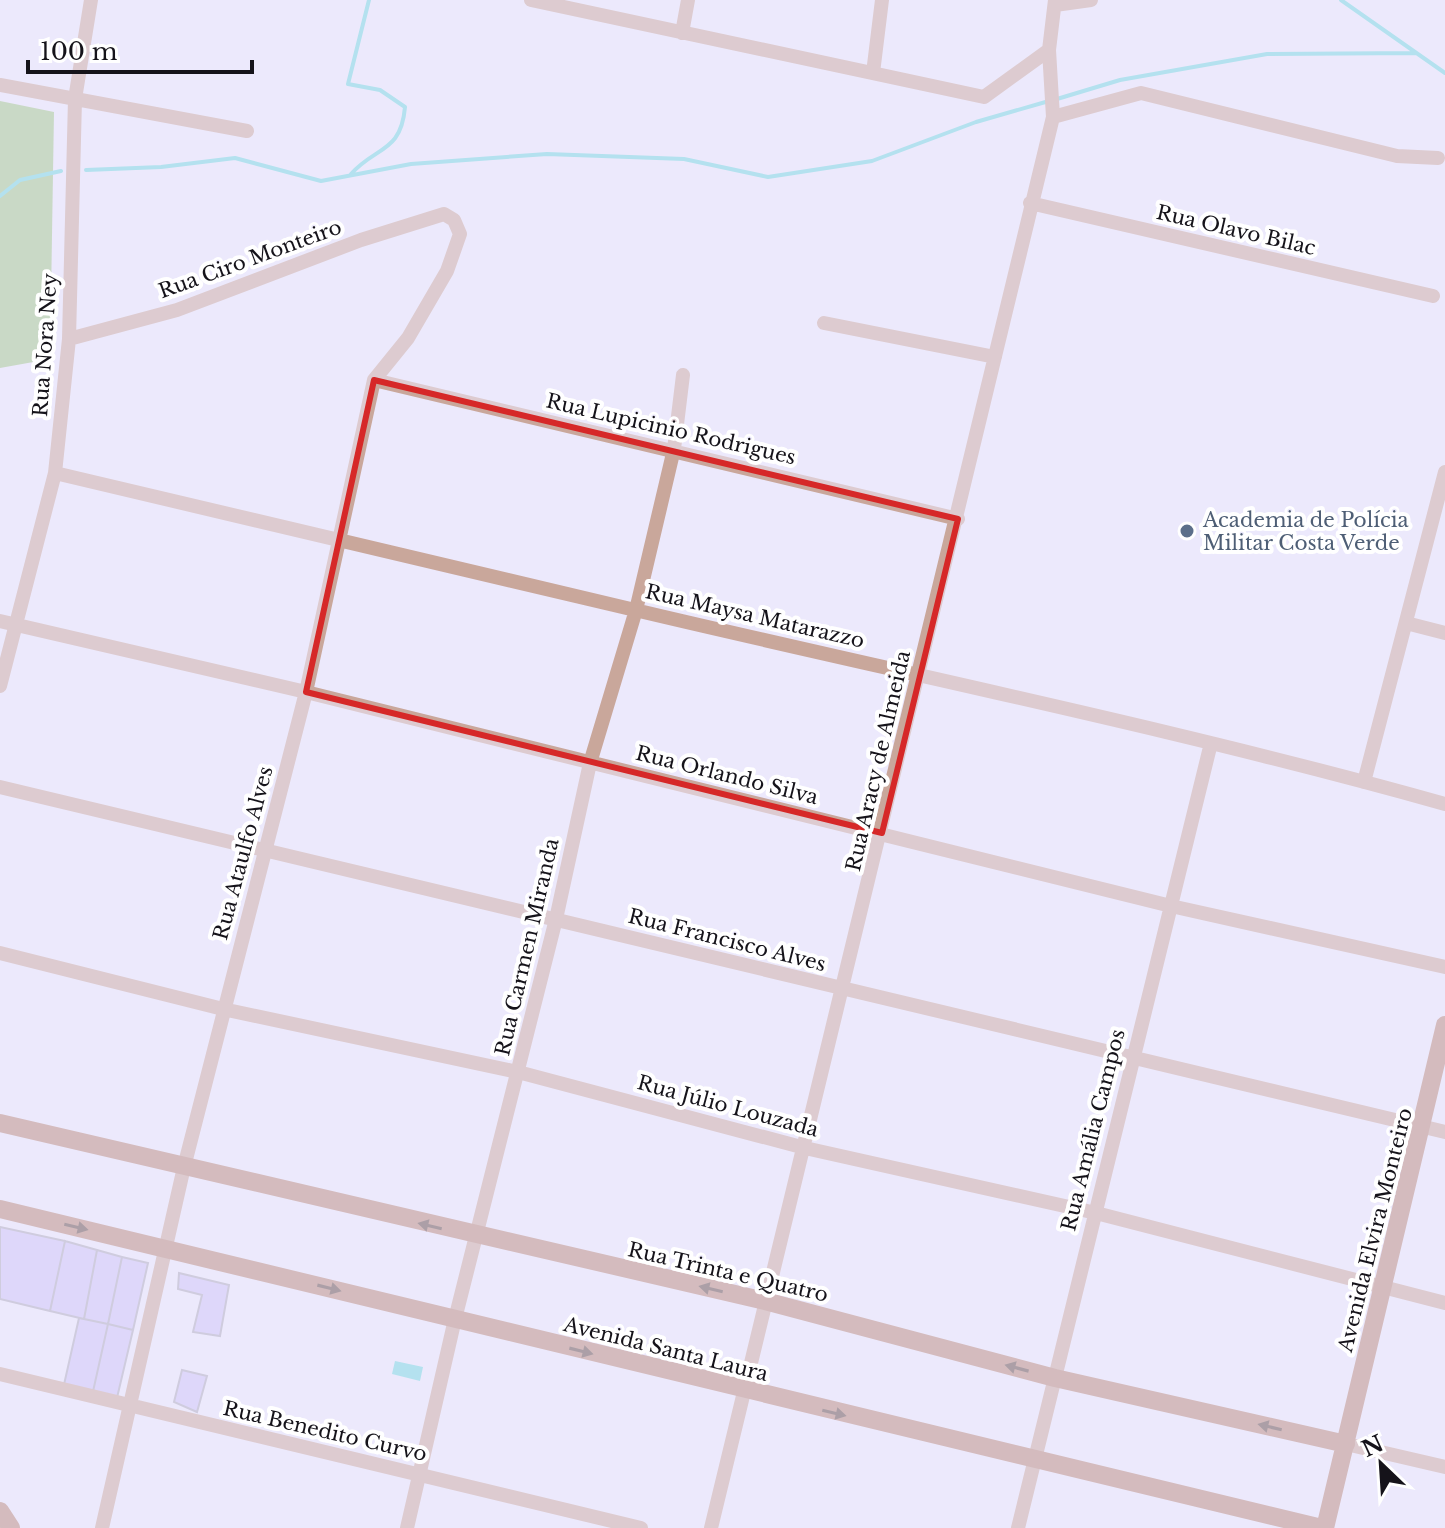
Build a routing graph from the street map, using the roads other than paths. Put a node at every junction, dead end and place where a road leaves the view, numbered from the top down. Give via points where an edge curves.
1 (91, 0) edge
2 (531, 0) edge
3 (688, 0) edge
4 (882, 0) edge
5 (1091, 0) edge
6 (1055, 2) edge
7 (682, 33) junction
8 (1049, 50) junction
9 (873, 73) junction
10 (0, 85) edge
11 (75, 99) junction
12 (1054, 111) junction
13 (247, 131) dead end
14 (1438, 158) dead end
15 (1030, 203) junction
16 (444, 214) joint
17 (1433, 296) dead end
18 (824, 323) dead end
19 (69, 339) junction
20 (995, 357) junction
21 (683, 375) dead end
22 (374, 380) junction
23 (674, 449) junction
24 (1445, 472) edge
25 (55, 473) junction
26 (958, 519) junction
27 (341, 537) junction
28 (636, 610) junction
29 (0, 621) edge
30 (1406, 623) junction
31 (16, 625) junction
32 (1445, 633) edge
33 (919, 674) junction
34 (0, 686) edge
35 (306, 692) junction
36 (1211, 743) junction
37 (590, 763) junction
38 (1364, 782) junction
39 (0, 787) edge
40 (1445, 804) edge
41 (882, 833) junction
42 (264, 850) junction
43 (1171, 906) junction
44 (556, 919) junction
45 (0, 953) edge
46 (1445, 967) edge
47 (845, 990) junction
48 (223, 1009) junction
49 (1445, 1025) edge
50 (1133, 1059) junction
51 (518, 1072) junction
52 (0, 1123) edge
53 (1424, 1126) junction
54 (1445, 1132) edge
55 (805, 1148) junction
56 (184, 1167) junction
57 (0, 1209) edge
58 (1096, 1213) junction
59 (477, 1237) junction
60 (165, 1248) junction
61 (1382, 1288) junction
62 (765, 1301) junction
63 (1445, 1303) edge
64 (455, 1319) junction
65 (0, 1374) edge
66 (1055, 1378) junction
67 (743, 1391) junction
68 (130, 1405) junction
69 (1346, 1444) junction
70 (1035, 1460) junction
71 (1445, 1467) edge
72 (419, 1474) junction
73 (0, 1511) edge
74 (11, 1528) edge
75 (102, 1528) edge
76 (407, 1528) edge
77 (641, 1528) edge
78 (711, 1528) edge
79 (1018, 1528) edge
80 (1323, 1528) edge

1 - 11 street, Rua Nora Ney
2 - 7 street
3 - 7 street
4 - 9 street
5 - 6 street
6 - 8 street, Rua Aracy de Almeida
7 - 9 street
8 - 9 street via 984,97
8 - 12 street, Rua Aracy de Almeida
10 - 11 street
11 - 13 street
11 - 19 street, Rua Nora Ney
12 - 14 street via 1141,93 1397,156
12 - 15 street, Rua Aracy de Almeida
15 - 17 street, Rua Olavo Bilac
15 - 20 street, Rua Aracy de Almeida
16 - 19 street, Rua Ciro Monteiro via 177,310
16 - 22 street, Rua Ataulfo Alves via 454,220 460,234 447,271 408,338
18 - 20 street
19 - 25 street, Rua Nora Ney
20 - 26 street, Rua Aracy de Almeida
21 - 23 street, Rua Carmen Miranda
22 - 23 street, Rua Lupicinio Rodrigues
22 - 27 street, Rua Ataulfo Alves
23 - 26 street, Rua Lupicinio Rodrigues
23 - 28 street, Rua Carmen Miranda
24 - 30 street
25 - 27 street, Rua Maysa Matarazzo
25 - 31 street, Rua Nora Ney
26 - 33 street, Rua Aracy de Almeida
27 - 28 street, Rua Maysa Matarazzo
27 - 35 street, Rua Ataulfo Alves
28 - 33 street, Rua Maysa Matarazzo
28 - 37 street, Rua Carmen Miranda
29 - 31 street, Rua Orlando Silva
30 - 32 street
30 - 38 street
31 - 34 street, Rua Nora Ney
31 - 35 street, Rua Orlando Silva
33 - 36 street, Rua Maysa Matarazzo
33 - 41 street, Rua Aracy de Almeida
35 - 37 street, Rua Orlando Silva
35 - 42 street, Rua Ataulfo Alves
36 - 38 street, Rua Maysa Matarazzo
36 - 43 street, Rua Amália Campos
37 - 41 street, Rua Orlando Silva
37 - 44 street, Rua Carmen Miranda
38 - 40 street, Rua Maysa Matarazzo
39 - 42 street, Rua Francisco Alves
41 - 43 street, Rua Orlando Silva
41 - 47 street, Rua Aracy de Almeida
42 - 44 street, Rua Francisco Alves
42 - 48 street, Rua Ataulfo Alves
43 - 46 street, Rua Orlando Silva
43 - 50 street, Rua Amália Campos
44 - 47 street, Rua Francisco Alves
44 - 51 street, Rua Carmen Miranda
45 - 48 street, Rua Júlio Louzada
47 - 50 street, Rua Francisco Alves
47 - 55 street, Rua Aracy de Almeida
48 - 51 street, Rua Júlio Louzada
48 - 56 street, Rua Ataulfo Alves
49 - 53 street, Avenida Elvira Monteiro
50 - 53 street, Rua Francisco Alves
50 - 58 street, Rua Amália Campos
51 - 55 street, Rua Júlio Louzada
51 - 59 street, Rua Carmen Miranda
52 - 56 street, Rua Trinta e Quatro
53 - 54 street, Rua Francisco Alves
53 - 61 street, Avenida Elvira Monteiro
55 - 58 street, Rua Júlio Louzada
55 - 62 street, Rua Aracy de Almeida
59 -> 56 street, Rua Trinta e Quatro
56 - 60 street, Rua Ataulfo Alves
57 -> 60 street, Avenida Santa Laura
58 - 61 street, Rua Júlio Louzada
58 - 66 street, Rua Amália Campos
62 -> 59 street, Rua Trinta e Quatro
59 - 64 street, Rua Carmen Miranda
60 -> 64 street, Avenida Santa Laura
60 - 68 street, Rua Ataulfo Alves
61 - 63 street, Rua Júlio Louzada
61 - 69 street, Avenida Elvira Monteiro
66 -> 62 street, Rua Trinta e Quatro
62 - 67 street, Rua Aracy de Almeida
64 -> 67 street, Avenida Santa Laura
64 - 72 street, Rua Carmen Miranda
65 - 68 street, Rua Benedito Curvo
69 -> 66 street, Rua Trinta e Quatro
66 - 70 street, Rua Amália Campos
67 -> 70 street, Avenida Santa Laura
67 - 78 street, Rua Aracy de Almeida
68 - 72 street, Rua Benedito Curvo
68 - 75 street, Rua Ataulfo Alves
69 - 71 street, Rua Trinta e Quatro
69 - 80 street
70 - 79 street, Rua Amália Campos
70 - 80 street, Avenida Santa Laura
72 - 76 street, Rua Carmen Miranda
72 - 77 street, Rua Benedito Curvo
73 - 74 street

